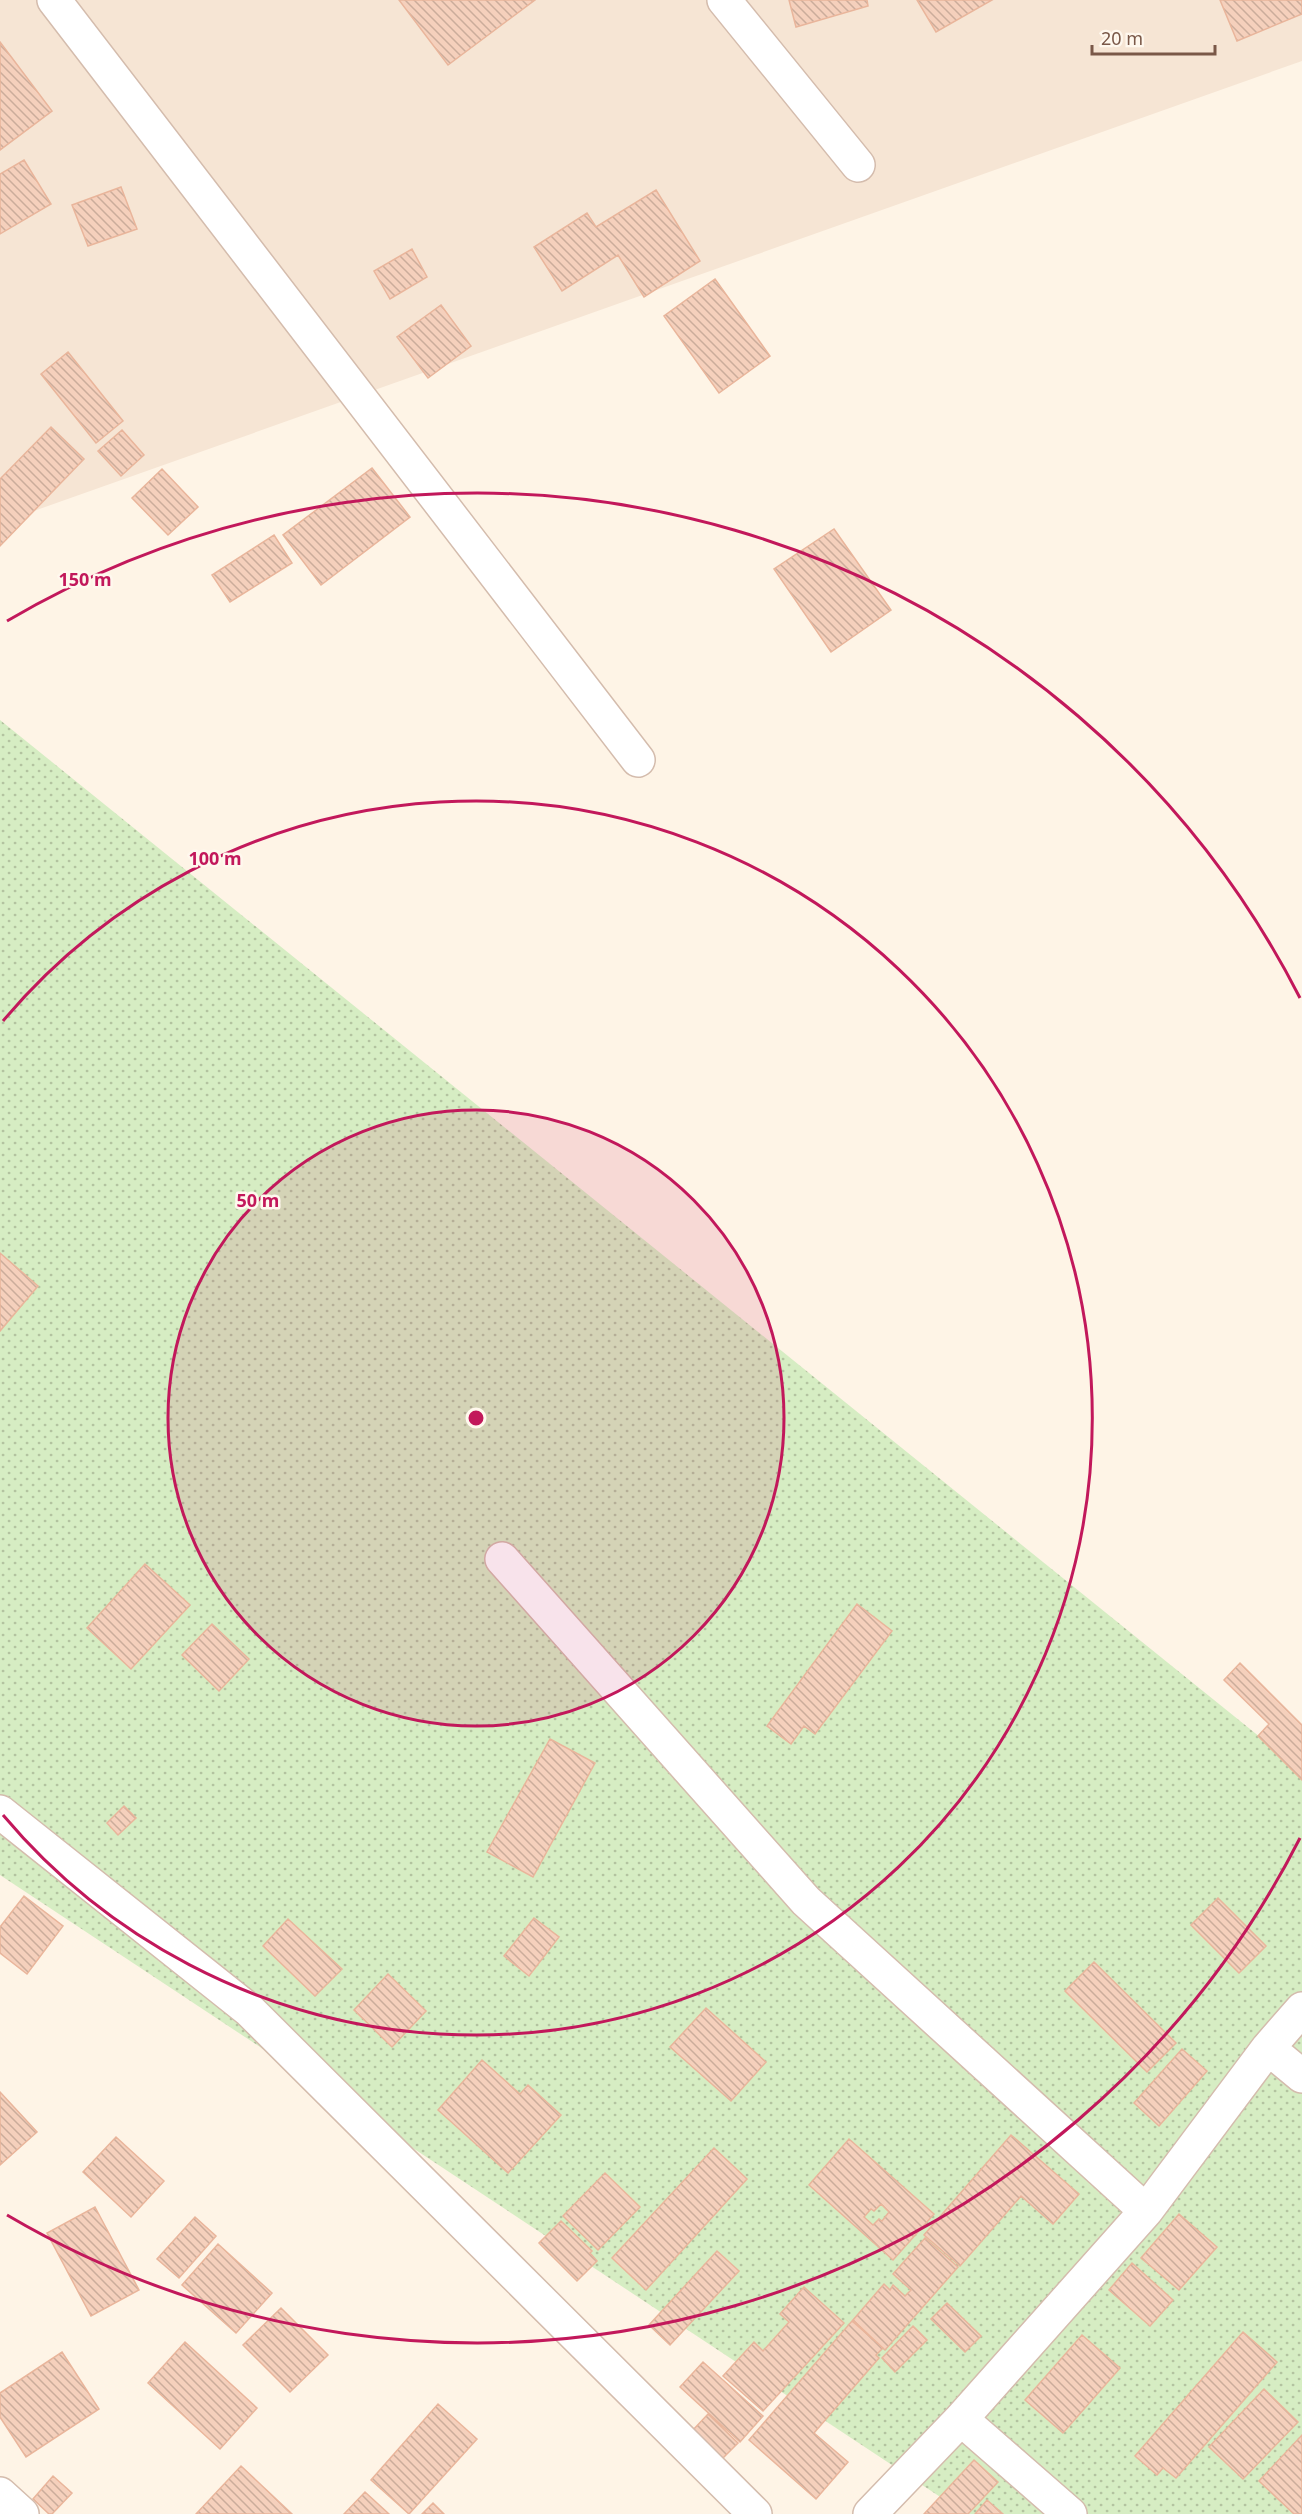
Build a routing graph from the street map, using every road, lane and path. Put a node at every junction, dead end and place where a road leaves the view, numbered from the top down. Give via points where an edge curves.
1 (54, 0) edge
2 (724, 0) edge
3 (858, 165) dead end
4 (638, 760) dead end
5 (502, 1559) dead end
6 (0, 1812) edge
7 (1302, 2009) edge
8 (1268, 2048) junction
9 (1302, 2076) edge
10 (1146, 2211) junction
11 (961, 2419) junction
12 (0, 2494) edge
13 (22, 2514) edge
14 (755, 2514) edge
15 (870, 2514) edge
16 (1070, 2514) edge

1 - 4 street
2 - 3 street
5 - 10 street via 806,1901
6 - 14 street via 249,2010
7 - 8 street
8 - 9 street
8 - 10 street
10 - 11 street
11 - 15 street
11 - 16 street
12 - 13 street

